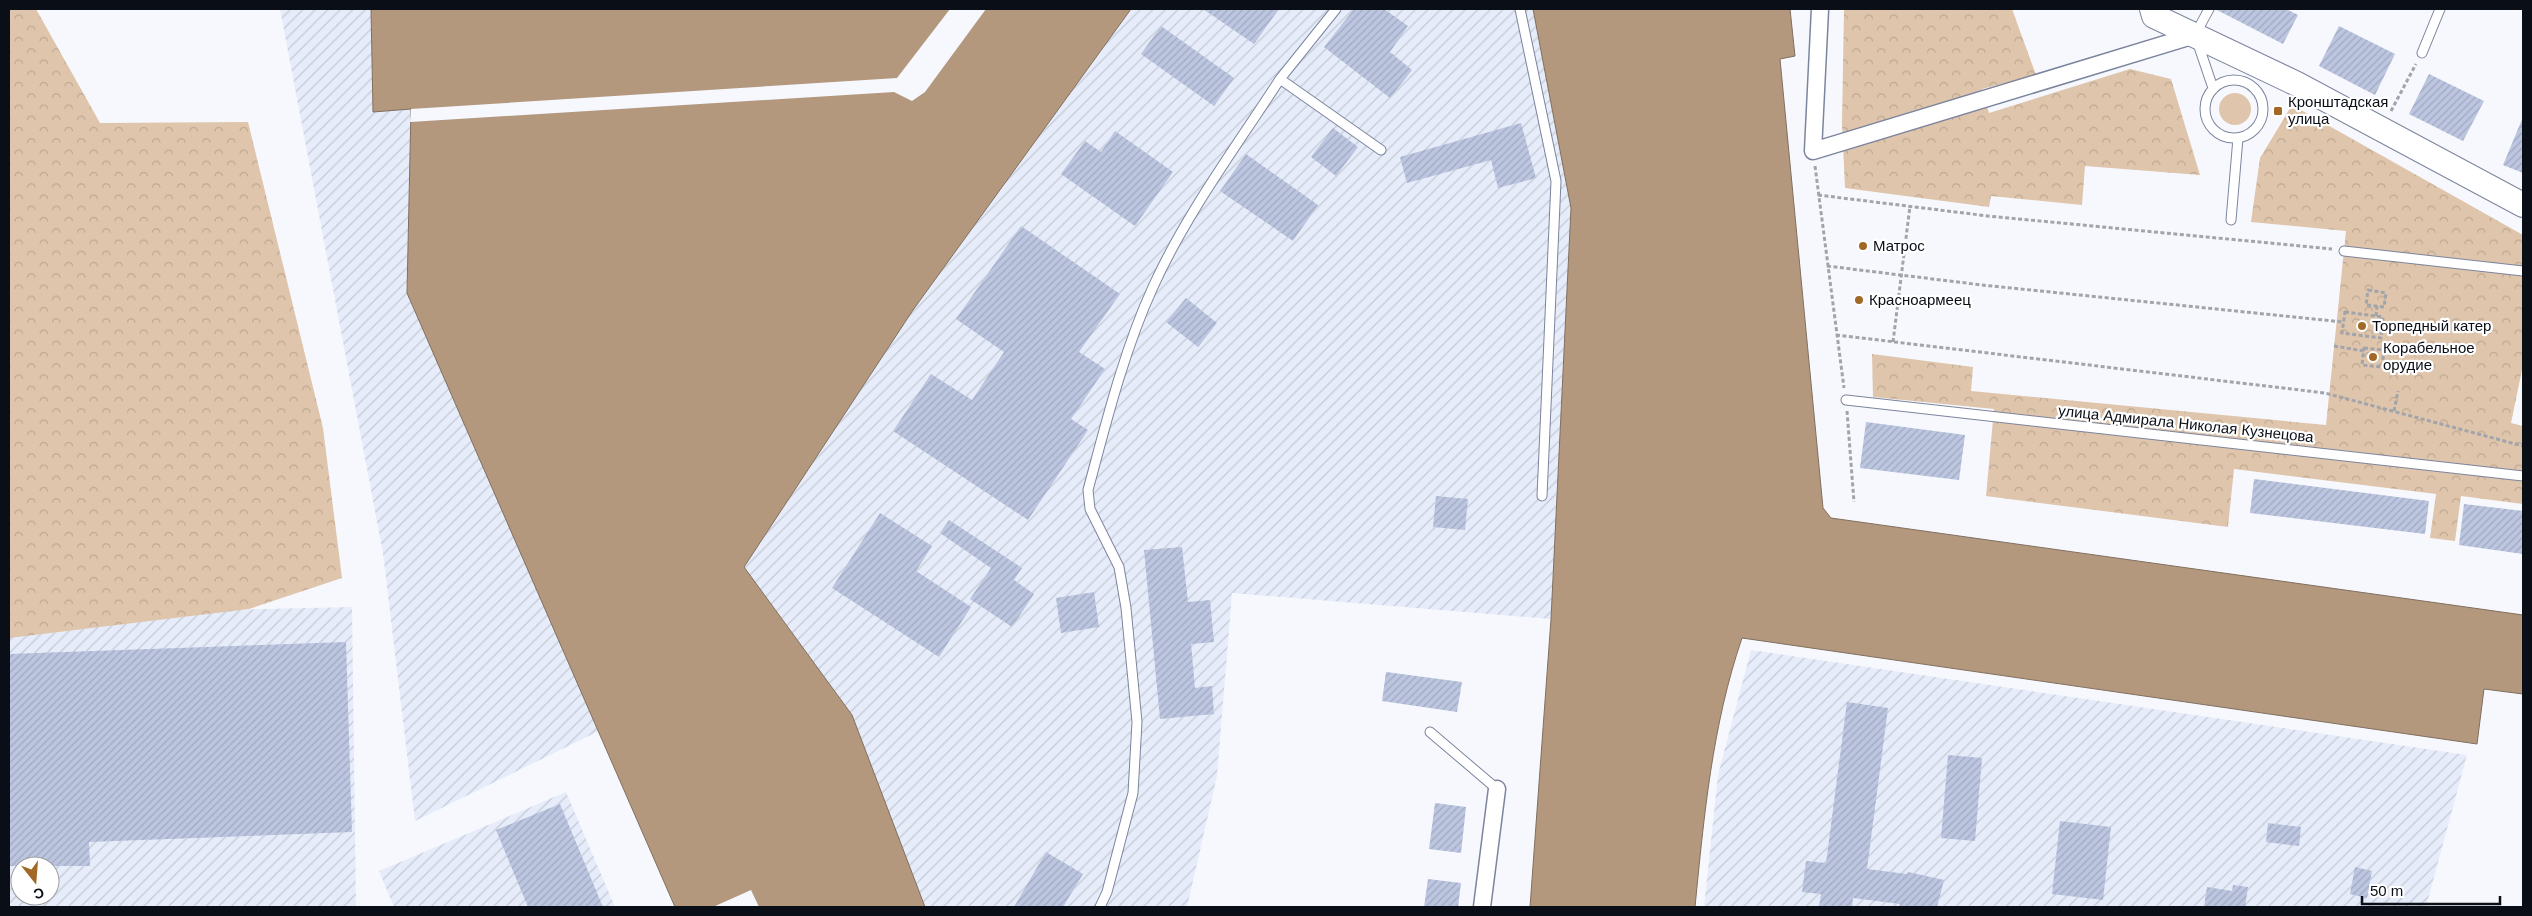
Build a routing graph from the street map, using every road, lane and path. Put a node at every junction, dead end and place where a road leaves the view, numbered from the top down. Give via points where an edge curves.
1 (1336, 9) edge
2 (1520, 9) edge
3 (1820, 9) edge
4 (2152, 9) edge
5 (2209, 9) edge
6 (2440, 9) edge
7 (2195, 35) junction
8 (2422, 53) joint
9 (2260, 78) junction
10 (1280, 79) junction
11 (2213, 88) junction
12 (2381, 129) junction
13 (2238, 138) junction
14 (1381, 150) dead end
15 (1813, 150) junction
16 (1818, 195) junction
17 (2523, 205) edge
18 (1910, 206) junction
19 (2231, 220) dead end
20 (2344, 251) joint
21 (1827, 266) junction
22 (2523, 271) edge
23 (1900, 275) junction
24 (2377, 306) junction
25 (2376, 316) junction
26 (2343, 322) junction
27 (1836, 334) junction
28 (1893, 342) junction
29 (2334, 346) dead end
30 (2364, 351) junction
31 (2398, 391) dead end
32 (1846, 400) junction
33 (2394, 411) junction
34 (2523, 446) edge
35 (2523, 476) edge
36 (1542, 496) dead end
37 (1854, 502) dead end
38 (1430, 732) dead end
39 (1496, 790) joint
40 (1100, 907) edge
41 (1482, 907) edge

1 - 10 lane
2 - 36 lane via 1556,182
3 - 15 street
4 - 7 street via 2154,16
5 - 7 lane
6 - 8 lane
7 - 9 street
7 - 11 lane
7 - 15 street
8 - 12 path
9 - 11 lane via 2248,83 2230,80
9 - 12 street
9 - 13 lane via 2263,114 2255,129
10 - 14 lane
10 - 40 lane via 1193,214 1153,286 1136,326 1088,490 1090,509 1119,567 1137,722 1133,793
11 - 13 lane via 2205,104 2203,123 2220,135
12 - 17 street
13 - 19 lane
15 - 16 path
16 - 18 path
16 - 21 path
18 - 20 path
18 - 23 path
20 - 22 lane
21 - 23 path
21 - 27 path
23 - 26 path
23 - 28 path
24 - 24 path via 2384,307 2386,293 2368,290 2366,305
24 - 25 path
25 - 26 path via 2344,312
25 - 26 path via 2383,317 2381,338 2342,333
27 - 28 path
27 - 32 path
28 - 33 path via 2325,393
29 - 30 path
30 - 30 path via 2362,365 2382,367 2384,350 2364,348
31 - 33 path
32 - 35 lane, улица Адмирала Николая Кузнецова
32 - 37 path
33 - 34 path
38 - 39 lane
39 - 41 street

